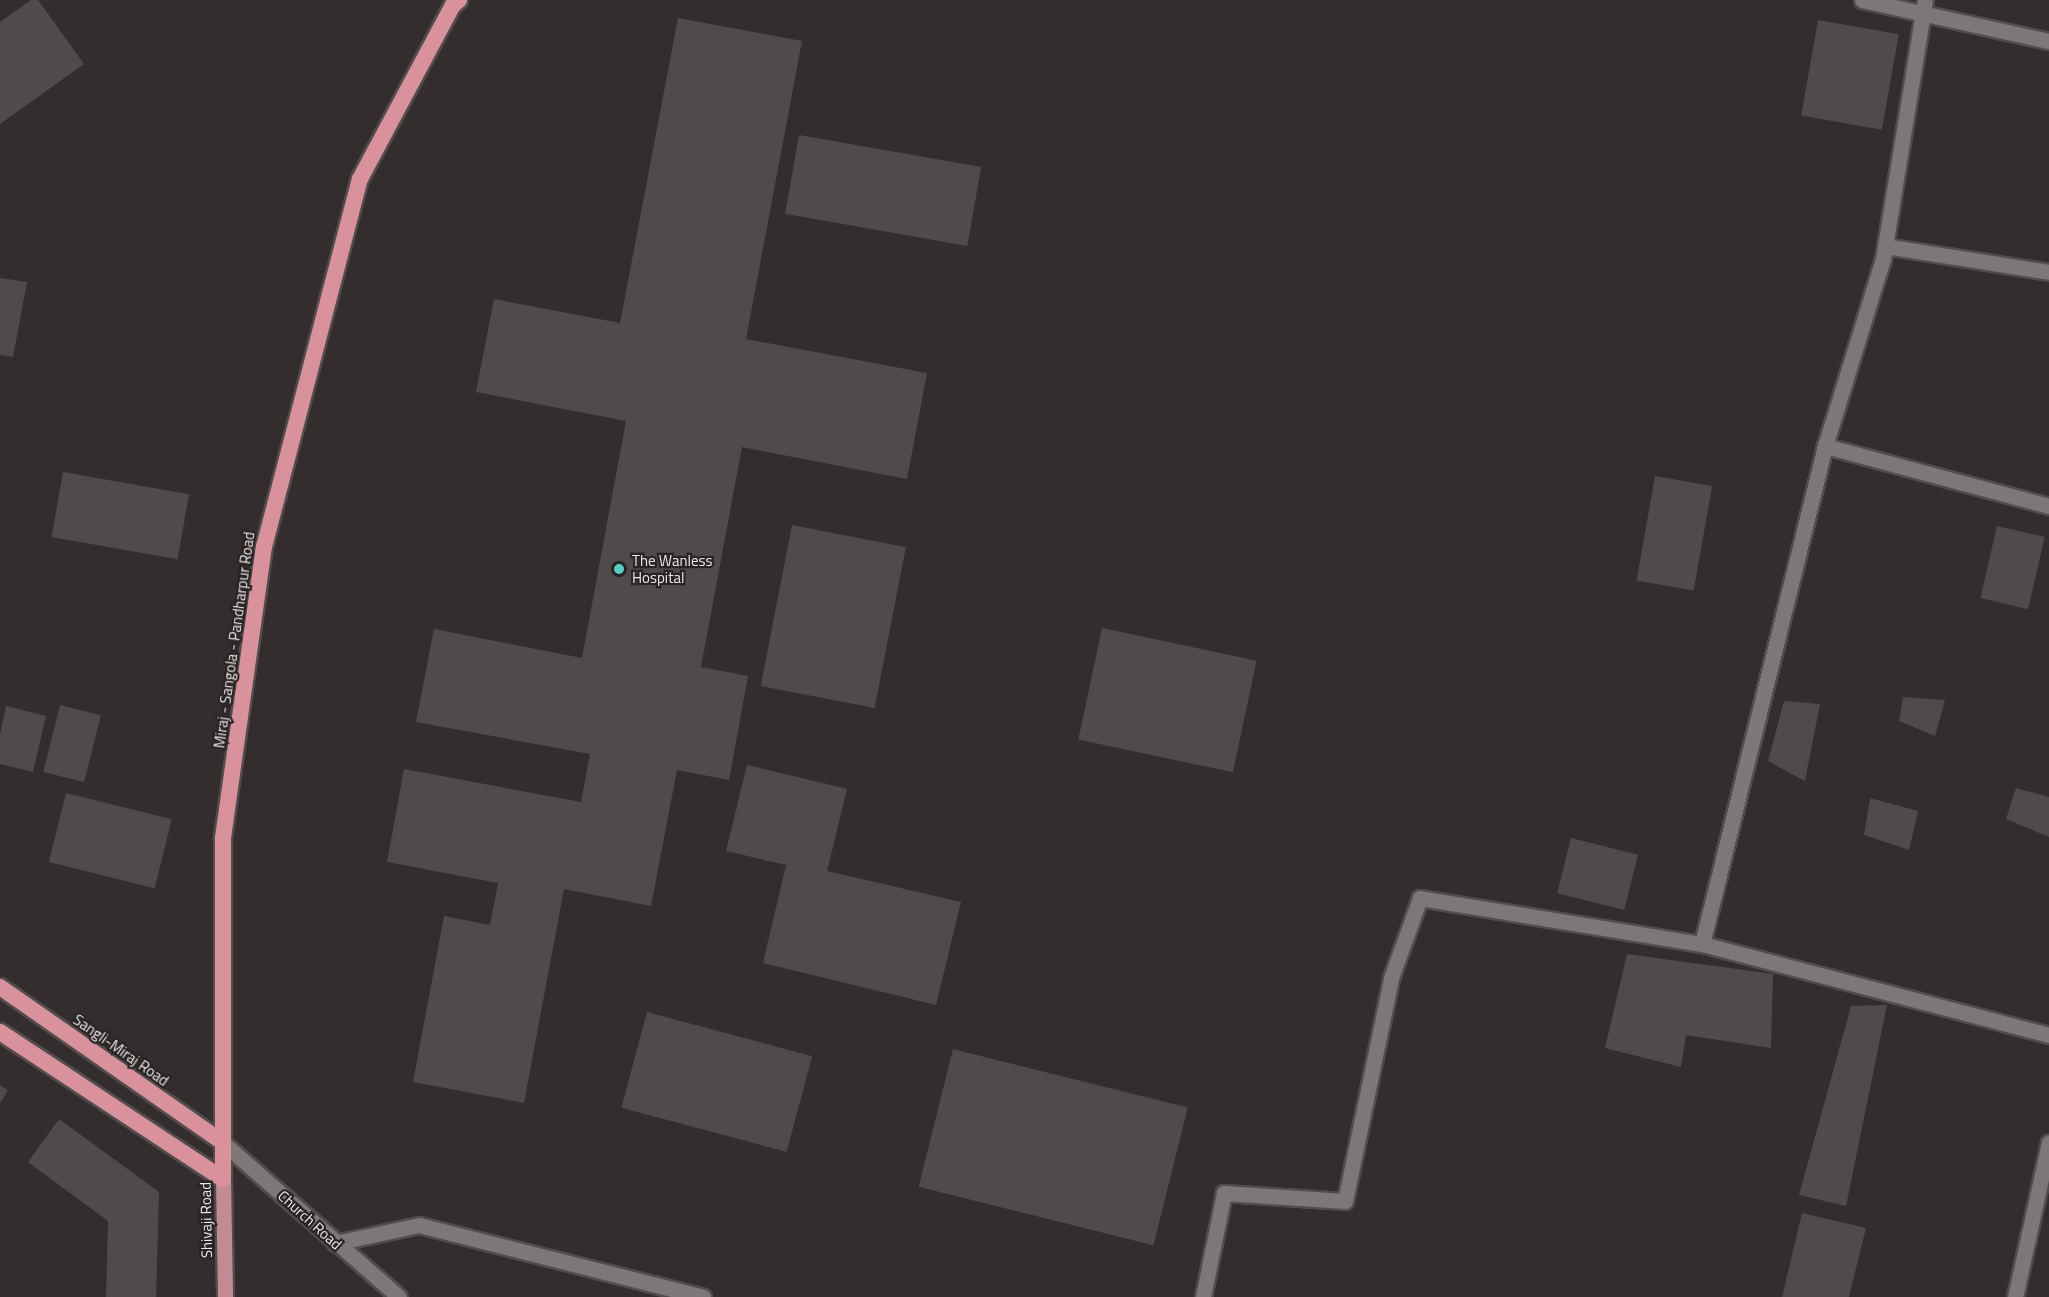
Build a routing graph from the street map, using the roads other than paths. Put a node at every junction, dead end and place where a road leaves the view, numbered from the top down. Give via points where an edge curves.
1 (459, 0) edge
2 (1862, 0) edge
3 (1923, 7) edge
4 (2049, 40) edge
5 (1885, 246) junction
6 (2049, 272) edge
7 (1825, 446) junction
8 (2049, 506) edge
9 (1702, 944) junction
10 (0, 987) edge
11 (0, 1032) edge
12 (2049, 1035) edge
13 (222, 1142) junction
14 (2049, 1143) edge
15 (223, 1179) junction
16 (335, 1243) junction
17 (225, 1297) edge
18 (399, 1297) edge
19 (703, 1297) edge
20 (1203, 1297) edge
21 (2015, 1297) edge

1 - 13 highway, Miraj - Sangola - Pandharpur Road via 360,179 264,547 224,838
2 - 3 street
3 - 4 street
3 - 5 street
5 - 6 street
5 - 7 street
7 - 8 street
7 - 9 street
9 - 12 street
9 - 20 street via 1420,898 1391,978 1345,1201 1224,1193
10 - 13 highway, Sangli-Miraj Road
11 - 15 highway
13 - 15 highway, Shivaji Road
13 - 16 street, Church Road
14 - 21 street
15 - 17 main road, Shivaji Road
16 - 18 street, Church Road
16 - 19 street via 419,1225

